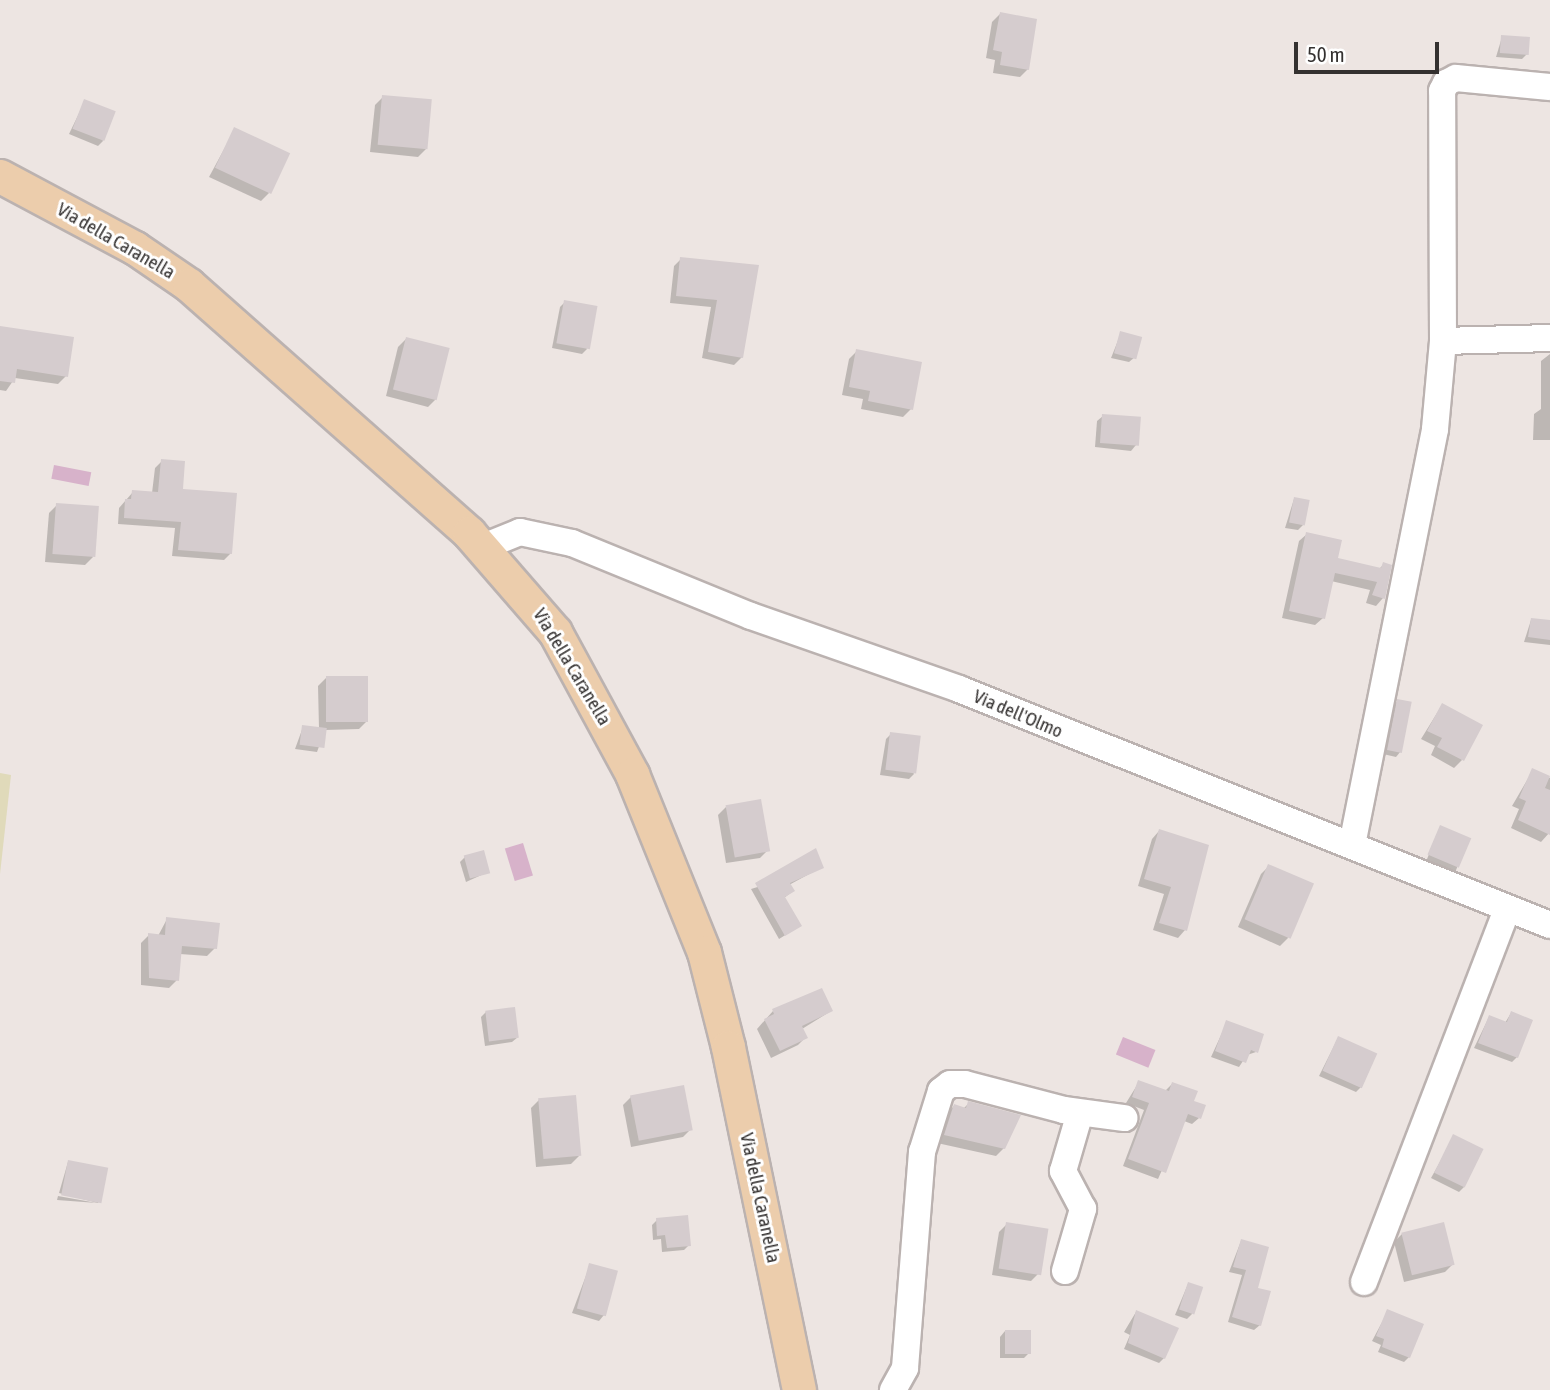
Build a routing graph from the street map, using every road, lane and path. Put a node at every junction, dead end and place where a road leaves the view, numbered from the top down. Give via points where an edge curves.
1 (1550, 87) edge
2 (0, 176) edge
3 (1550, 338) edge
4 (1443, 341) junction
5 (483, 547) junction
6 (1352, 845) junction
7 (1507, 909) junction
8 (1550, 925) edge
9 (1080, 1113) junction
10 (1124, 1118) dead end
11 (1065, 1271) dead end
12 (1364, 1282) dead end
13 (799, 1390) edge
14 (893, 1390) edge

1 - 4 street via 1461,78 1448,80 1444,87
2 - 5 main road, Via della Caranella via 179,277
3 - 4 street
4 - 6 street via 1429,470
5 - 6 street, Via dell'Olmo via 520,532 572,542 720,604 950,685 1118,756
5 - 13 main road, Via della Caranella via 539,609 565,648 632,774 684,895 724,1026
6 - 7 street, Via dell'Olmo
7 - 8 street, Via dell'Olmo
7 - 12 street
9 - 10 street
9 - 11 street via 1063,1171 1083,1209
9 - 14 street via 965,1084 950,1084 941,1091 922,1152 905,1368

